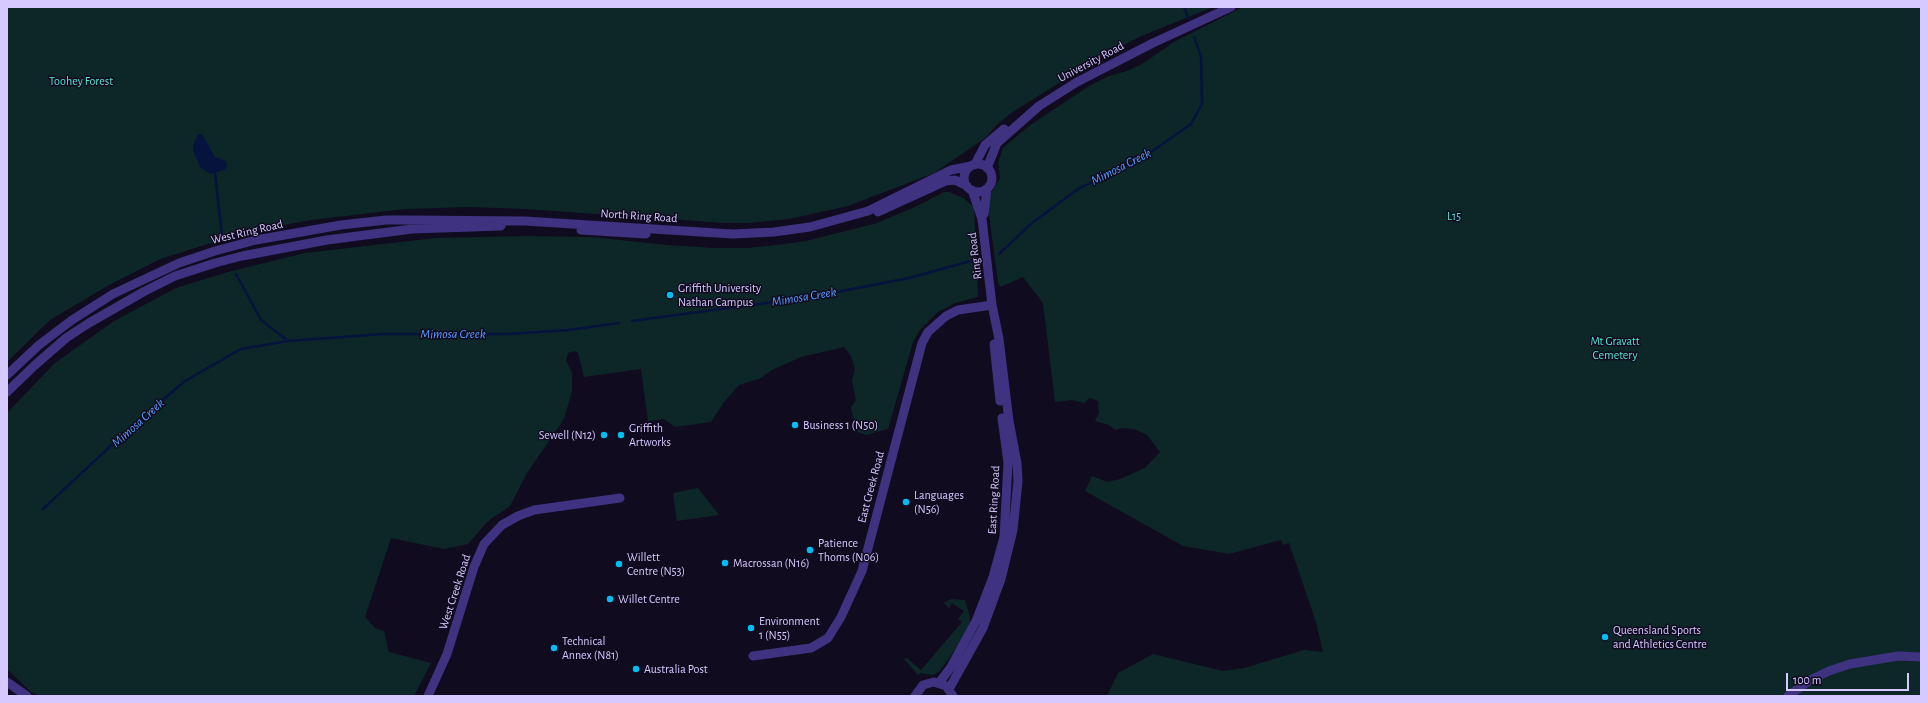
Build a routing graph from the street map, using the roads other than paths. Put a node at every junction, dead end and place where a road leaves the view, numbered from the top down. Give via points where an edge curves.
1 (1231, 7) edge
2 (1036, 108) junction
3 (973, 165) junction
4 (988, 168) junction
5 (969, 188) junction
6 (987, 189) junction
7 (982, 219) junction
8 (294, 233) junction
9 (295, 246) junction
10 (992, 305) junction
11 (996, 321) joint
12 (58, 330) junction
13 (66, 338) junction
14 (7, 375) edge
15 (7, 392) edge
16 (620, 498) dead end
17 (753, 656) dead end
18 (1921, 657) edge
19 (7, 682) edge
20 (939, 683) junction
21 (951, 692) edge
22 (27, 696) edge
23 (428, 696) edge
24 (915, 696) edge
25 (1788, 696) edge

1 - 2 street, University Road via 1077,82
2 - 3 street via 1029,110 990,141
2 - 4 street, University Road via 997,143
3 - 4 street via 984,165
3 - 5 street via 965,173
3 - 8 street, North Ring Road via 951,170 868,211 774,232 733,234 525,221 386,220
4 - 6 street via 992,181
5 - 6 street via 980,192
5 - 7 street, Ring Road
5 - 9 street, North Ring Road via 955,180 946,181 892,207 855,221 772,237 723,239 525,226 463,226 394,231
6 - 7 street
7 - 10 street, Ring Road
8 - 9 street, West Ring Road
8 - 12 street, West Ring Road via 226,248 179,263 113,294
9 - 13 street, West Ring Road via 235,258 175,276 120,304
10 - 11 street, Ring Road
10 - 17 street, East Creek Road via 958,310 946,316 928,332 922,343 862,571 841,617 828,638 811,648
10 - 20 street, East Ring Road via 1008,463 1004,537 993,577 976,621 951,667
11 - 21 street, East Ring Road via 1009,421 1018,463 1013,530 1001,579 983,628
12 - 13 street
12 - 14 street, West Ring Road
13 - 15 street, West Ring Road
16 - 23 street, West Creek Road via 534,510 502,525 484,544 474,567 447,654
18 - 25 street via 1882,658 1850,664 1810,680
19 - 22 street
20 - 21 street
20 - 24 street via 923,685

